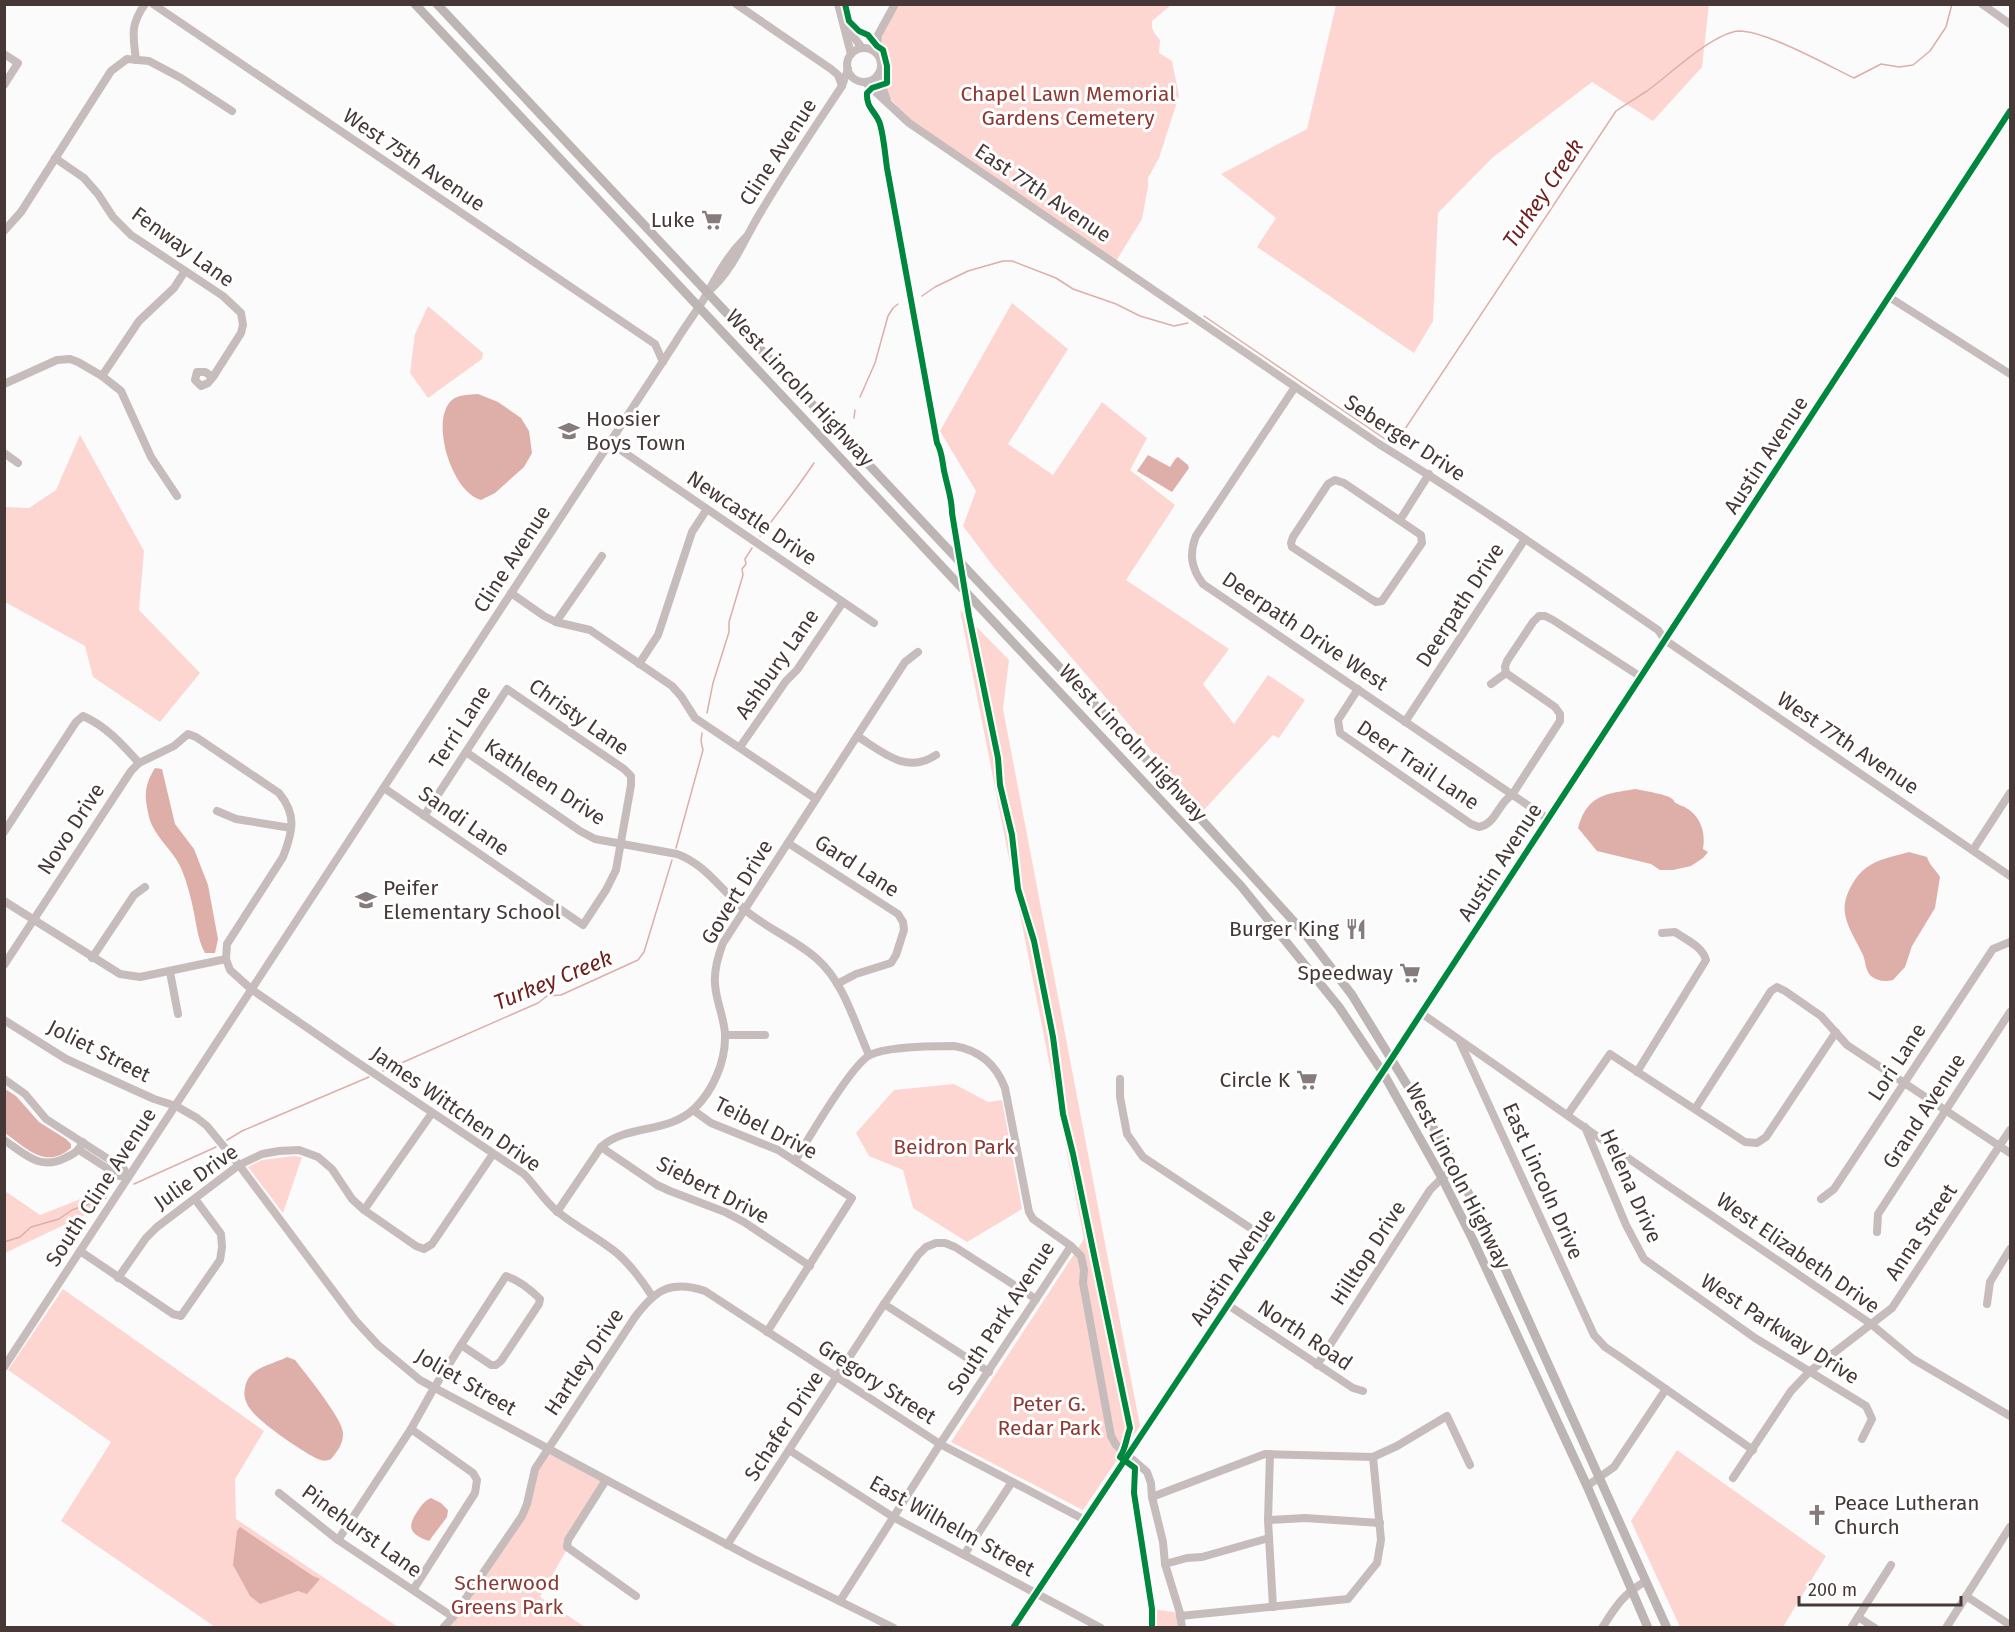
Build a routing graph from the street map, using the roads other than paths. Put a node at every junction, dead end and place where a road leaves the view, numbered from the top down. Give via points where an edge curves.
1 (145, 4) edge
2 (153, 4) edge
3 (415, 4) edge
4 (437, 4) edge
5 (736, 4) edge
6 (838, 4) edge
7 (895, 4) edge
8 (1982, 4) edge
9 (842, 22) junction
10 (2010, 24) edge
11 (878, 35) junction
12 (862, 48) junction
13 (877, 53) junction
14 (4, 54) edge
15 (851, 54) junction
16 (136, 60) junction
17 (848, 68) junction
18 (831, 69) junction
19 (878, 75) junction
20 (863, 82) junction
21 (4, 85) edge
22 (842, 86) junction
23 (888, 102) junction
24 (232, 111) dead end
25 (2010, 111) edge
26 (55, 158) junction
27 (4, 231) edge
28 (1123, 269) joint
29 (185, 271) junction
30 (708, 292) junction
31 (1889, 297) junction
32 (699, 306) junction
33 (655, 344) junction
34 (675, 344) junction
35 (663, 362) junction
36 (2010, 374) edge
37 (102, 376) junction
38 (213, 377) dead end
39 (4, 384) edge
40 (1295, 387) junction
41 (609, 442) junction
42 (4, 453) edge
43 (18, 464) dead end
44 (1429, 474) junction
45 (177, 496) dead end
46 (707, 509) junction
47 (1400, 520) junction
48 (1525, 539) junction
49 (602, 556) dead end
50 (512, 593) junction
51 (843, 602) junction
52 (556, 622) junction
53 (874, 623) dead end
54 (1665, 640) junction
55 (918, 652) dead end
56 (639, 664) junction
57 (1506, 673) junction
58 (1641, 677) junction
59 (1491, 684) dead end
60 (507, 689) joint
61 (1358, 689) junction
62 (1405, 722) junction
63 (857, 736) junction
64 (740, 747) junction
65 (466, 752) junction
66 (936, 755) dead end
67 (139, 763) junction
68 (384, 788) junction
69 (2010, 793) edge
70 (1512, 795) junction
71 (816, 799) junction
72 (217, 811) dead end
73 (424, 816) junction
74 (1548, 819) junction
75 (291, 828) junction
76 (4, 832) edge
77 (788, 843) junction
78 (621, 845) junction
79 (346, 846) joint
80 (1973, 850) junction
81 (2010, 876) edge
82 (145, 887) dead end
83 (4, 901) edge
84 (744, 910) junction
85 (33, 920) junction
86 (1662, 933) dead end
87 (2006, 943) edge
88 (92, 958) junction
89 (226, 959) junction
90 (4, 964) edge
91 (170, 972) junction
92 (837, 984) junction
93 (251, 989) junction
94 (2010, 1012) edge
95 (1421, 1013) junction
96 (178, 1014) dead end
97 (4, 1020) edge
98 (1836, 1032) junction
99 (725, 1035) junction
100 (765, 1035) dead end
101 (1459, 1040) junction
102 (869, 1055) junction
103 (1392, 1058) junction
104 (1382, 1071) junction
105 (1637, 1072) junction
106 (4, 1079) edge
107 (1120, 1079) dead end
108 (1906, 1083) junction
109 (176, 1106) junction
110 (1695, 1109) junction
111 (693, 1110) junction
112 (1946, 1110) junction
113 (432, 1113) junction
114 (1568, 1114) junction
115 (1585, 1127) junction
116 (2010, 1130) edge
117 (4, 1140) edge
118 (2000, 1145) junction
119 (81, 1146) junction
120 (601, 1146) junction
121 (2010, 1152) edge
122 (493, 1154) junction
123 (795, 1161) junction
124 (239, 1165) junction
125 (1456, 1168) junction
126 (128, 1177) junction
127 (1442, 1178) junction
128 (195, 1199) junction
129 (1821, 1199) dead end
130 (364, 1210) junction
131 (557, 1212) junction
132 (1877, 1232) dead end
133 (1270, 1241) junction
134 (1071, 1246) junction
135 (2010, 1250) edge
136 (80, 1251) junction
137 (1644, 1259) joint
138 (810, 1266) junction
139 (118, 1278) junction
140 (652, 1296) junction
141 (1036, 1299) junction
142 (884, 1304) junction
143 (1987, 1304) dead end
144 (1228, 1305) junction
145 (1871, 1324) junction
146 (767, 1332) junction
147 (461, 1345) junction
148 (1317, 1365) junction
149 (4, 1367) edge
150 (988, 1372) junction
151 (1809, 1372) junction
152 (836, 1378) junction
153 (434, 1388) junction
154 (1666, 1389) junction
155 (1363, 1391) dead end
156 (2010, 1416) edge
157 (411, 1429) junction
158 (1862, 1439) dead end
159 (940, 1444) junction
160 (548, 1449) junction
161 (789, 1450) junction
162 (1753, 1450) junction
163 (1269, 1454) junction
164 (1128, 1455) junction
165 (1373, 1457) junction
166 (1470, 1465) dead end
167 (1599, 1478) junction
168 (1733, 1478) dead end
169 (606, 1480) junction
170 (1012, 1482) junction
171 (1587, 1486) junction
172 (279, 1493) dead end
173 (1152, 1497) junction
174 (893, 1517) junction
175 (1085, 1520) junction
176 (1268, 1520) junction
177 (1380, 1523) junction
178 (2010, 1530) edge
179 (1269, 1538) junction
180 (338, 1540) junction
181 (727, 1545) junction
182 (964, 1555) junction
183 (1165, 1564) junction
184 (1891, 1565) dead end
185 (1646, 1581) junction
186 (412, 1590) junction
187 (1631, 1590) junction
188 (1036, 1593) junction
189 (636, 1596) dead end
190 (1966, 1596) junction
191 (840, 1601) junction
192 (1273, 1607) junction
193 (1180, 1616) junction
194 (453, 1617) junction
195 (1858, 1617) junction
196 (2010, 1625) edge
197 (443, 1628) edge
198 (894, 1628) edge
199 (1013, 1628) edge
200 (1101, 1628) edge
201 (1182, 1628) edge
202 (1602, 1628) edge
203 (1648, 1628) edge
204 (1667, 1628) edge
205 (1851, 1628) edge
206 (1875, 1628) edge
207 (1946, 1628) edge

1 - 16 street via 135,18
2 - 33 street, West 75th Avenue
3 - 32 main road, West Lincoln Highway
4 - 30 main road, West Lincoln Highway
5 - 18 street
6 - 9 street
7 - 11 street
8 - 10 street
9 - 12 street
9 - 15 street
11 - 12 street
11 - 13 street
12 - 13 street
12 - 15 street
13 - 19 street via 881,64
14 - 21 street via 18,63
15 - 17 street
16 - 24 street via 149,61
16 - 26 street via 127,59 111,71
17 - 18 street
17 - 20 street via 854,78
17 - 22 street, Cline Avenue
18 - 22 street
19 - 20 street
19 - 23 street, East 77th Avenue
20 - 22 street, Cline Avenue
20 - 23 street, East 77th Avenue
22 - 30 street, Cline Avenue via 770,196 737,255
23 - 28 street, East 77th Avenue via 909,123
25 - 31 street, Austin Avenue
26 - 27 street via 21,212
26 - 29 street, Fenway Lane via 84,178 121,227
28 - 40 street, Seberger Drive
29 - 37 street via 174,288 139,321
29 - 38 street, Fenway Lane via 223,296 240,313 241,333
30 - 32 street, Cline Avenue
30 - 103 main road, West Lincoln Highway via 1246,867 1352,995
31 - 36 street
31 - 54 street, Austin Avenue
32 - 34 street, Cline Avenue
32 - 104 main road, West Lincoln Highway via 1241,886 1339,1007
33 - 34 street
33 - 35 street
34 - 35 street, Cline Avenue
35 - 41 street, Cline Avenue
37 - 39 street via 78,362 57,360
37 - 45 street via 121,390 151,457
40 - 44 street, Seberger Drive
40 - 61 street, Deerpath Drive West via 1196,536 1193,565 1203,584
41 - 46 street, Newcastle Drive
41 - 50 street, Cline Avenue
42 - 43 street
44 - 47 street
44 - 48 street, Seberger Drive
46 - 51 street, Newcastle Drive
46 - 56 street via 692,532 658,635
47 - 47 street via 1421,535 1422,543 1382,601 1377,602 1291,543 1328,484 1335,480
48 - 54 street, Seberger Drive via 1658,630
48 - 62 street, Deerpath Drive
49 - 52 street
50 - 52 street
50 - 68 street, Cline Avenue
51 - 53 street, Newcastle Drive
51 - 64 street, Ashbury Lane
52 - 56 street via 590,630
54 - 58 street, Austin Avenue
54 - 80 street, West 77th Avenue
55 - 63 street, Govert Drive via 905,662
56 - 64 street via 672,686 695,718
57 - 58 street via 1508,661 1533,622 1545,616
57 - 59 street
57 - 70 street via 1560,714 1560,721
58 - 74 street, Austin Avenue
60 - 65 street, Terri Lane
60 - 78 street, Christy Lane via 631,776
61 - 62 street, Deerpath Drive West
61 - 70 street, Deer Trail Lane via 1338,720 1340,733 1395,772 1479,827 1489,823
62 - 70 street, Deerpath Drive West
63 - 66 street via 896,760 913,764
63 - 71 street, Govert Drive
64 - 71 street
65 - 73 street, Terri Lane
65 - 78 street, Kathleen Drive via 580,831
67 - 75 street, Novo Drive via 188,735 196,737 279,793 292,814
67 - 76 street via 103,727 83,716
67 - 85 street, Novo Drive
68 - 73 street, Sandi Lane
68 - 79 street, Cline Avenue
69 - 80 street
70 - 74 street, Deerpath Drive West
71 - 77 street, Govert Drive
72 - 75 street via 236,819
73 - 78 street, Sandi Lane via 583,925 616,870
74 - 95 street, Austin Avenue
75 - 89 street via 283,857 227,944
77 - 84 street, Govert Drive
77 - 92 street, Gard Lane via 898,914 903,922 891,963
78 - 84 street, Kathleen Drive via 688,858
79 - 93 street, South Cline Avenue
80 - 81 street, West 77th Avenue
82 - 88 street via 134,895
83 - 85 street
84 - 92 street, Kathleen Drive via 816,958
84 - 99 street, Govert Drive via 717,960 715,983
85 - 88 street
85 - 90 street, Novo Drive
86 - 105 street via 1675,932 1702,952 1706,960
87 - 108 street, Lori Lane via 1993,949
88 - 91 street via 120,974 140,977
89 - 91 street
89 - 93 street, James Wittchen Drive via 230,970
91 - 96 street
92 - 102 street, Kathleen Drive
93 - 109 street, South Cline Avenue
93 - 113 street, James Wittchen Drive
94 - 112 street, Grand Avenue
95 - 101 street, West Elizabeth Drive
95 - 103 street, Austin Avenue
97 - 109 street, Joliet Street via 66,1059
98 - 108 street via 1847,1045
98 - 110 street via 1766,1137 1757,1143 1745,1142
98 - 110 street via 1821,1016 1777,987
99 - 100 street
99 - 111 street, Govert Drive via 718,1074
101 - 114 street, West Elizabeth Drive
101 - 154 street, East Lincoln Drive via 1594,1335
102 - 123 street via 850,1076
102 - 134 street, South Park Avenue via 954,1046 974,1052 993,1065 1005,1088 1029,1212
103 - 104 street, Austin Avenue
103 - 125 main road, West Lincoln Highway
104 - 127 main road, West Lincoln Highway
104 - 133 street, Austin Avenue
105 - 110 street
105 - 114 street via 1610,1054
106 - 119 street
107 - 133 street via 1127,1134 1143,1157
108 - 112 street
108 - 129 street, Lori Lane via 1834,1189
109 - 124 street, Joliet Street via 207,1126
109 - 126 street, South Cline Avenue
111 - 120 street, Govert Drive via 667,1124 610,1138
111 - 123 street, Teibel Drive via 711,1123
112 - 118 street
112 - 132 street, Grand Avenue via 1878,1214
113 - 122 street, James Wittchen Drive
113 - 130 street
114 - 115 street, West Elizabeth Drive
115 - 137 street, Helena Drive
115 - 145 street, West Elizabeth Drive
116 - 118 street, Anna Street
117 - 119 street via 42,1163 59,1161
118 - 121 street
118 - 145 street, Anna Street via 1892,1308
119 - 126 street via 118,1176
120 - 131 street, Govert Drive
120 - 138 street, Siebert Drive via 657,1185 726,1212
122 - 130 street, Julie Drive via 432,1244 424,1249
122 - 131 street, James Wittchen Drive via 524,1174
123 - 138 street, Teibel Drive via 852,1198
124 - 128 street, Julie Drive
124 - 130 street, Julie Drive via 261,1154 299,1150 318,1157 332,1169
124 - 153 street, Joliet Street via 355,1320 389,1355
125 - 127 street, Hilltop Drive
125 - 167 main road, West Lincoln Highway
126 - 136 street, South Cline Avenue
127 - 148 street, Hilltop Drive via 1427,1195
127 - 171 main road, West Lincoln Highway
128 - 139 street, Julie Drive via 146,1238
128 - 139 street via 221,1234 222,1248 217,1266 185,1313 173,1314
131 - 140 street, James Wittchen Drive via 613,1250
133 - 144 street, Austin Avenue
134 - 141 street, South Park Avenue
134 - 164 street via 1084,1263 1083,1283 1111,1436
135 - 143 street via 1989,1282
136 - 139 street
136 - 149 street, South Cline Avenue
137 - 151 street, West Parkway Drive
138 - 146 street
140 - 146 street, Gregory Street via 674,1286 689,1286
140 - 160 street, Hartley Drive
141 - 142 street, Schafer Drive via 956,1247 936,1243 918,1256
141 - 150 street, South Park Avenue
142 - 150 street
142 - 152 street, Schafer Drive
144 - 148 street, North Road
144 - 164 street, Austin Avenue
145 - 151 street, Anna Street
145 - 156 street, West Elizabeth Drive via 1913,1359
146 - 152 street, Gregory Street
147 - 147 street via 506,1276 540,1299 496,1365
147 - 153 street
148 - 155 street, North Road
150 - 159 street, South Park Avenue
151 - 158 street, West Parkway Drive via 1866,1406 1872,1419
151 - 162 street, Anna Street via 1791,1391
152 - 159 street, Gregory Street
152 - 161 street, Schafer Drive
153 - 157 street
153 - 160 street, Joliet Street
154 - 162 street
154 - 167 street via 1614,1467
157 - 180 street
157 - 186 street via 473,1473 477,1480 475,1493
159 - 170 street, Gregory Street
159 - 174 street, South Park Avenue
160 - 169 street, Joliet Street
160 - 194 street, Hartley Drive via 535,1469 522,1516
161 - 174 street, East Wilhelm Street
161 - 181 street, Schafer Drive
162 - 168 street, Anna Street
163 - 165 street
163 - 173 street
163 - 176 street
164 - 173 street via 1147,1472
164 - 175 street, Austin Avenue
165 - 166 street via 1447,1416
165 - 177 street
167 - 171 street
167 - 185 main road, West Lincoln Highway
169 - 181 street, Joliet Street
169 - 189 street via 567,1547
170 - 175 street, Gregory Street
170 - 182 street
171 - 187 main road, West Lincoln Highway
172 - 180 street, Pinehurst Lane
173 - 183 street
174 - 182 street, East Wilhelm Street
174 - 191 street, South Park Avenue
175 - 188 street, Austin Avenue
176 - 177 street
176 - 179 street
177 - 192 street via 1377,1563 1347,1599
178 - 190 street
179 - 183 street
179 - 192 street
180 - 186 street, Pinehurst Lane
181 - 191 street, Joliet Street
182 - 188 street, East Wilhelm Street
183 - 193 street
184 - 195 street
185 - 187 street
185 - 204 main road, West Lincoln Highway
186 - 194 street, Pinehurst Lane
187 - 202 street via 1619,1600
187 - 203 main road, West Lincoln Highway
188 - 199 street, Austin Avenue
188 - 200 street, East Wilhelm Street
190 - 196 street
190 - 207 street
191 - 198 street, Joliet Street
192 - 193 street
193 - 201 street
194 - 197 street, Hartley Drive
195 - 205 street
195 - 206 street

